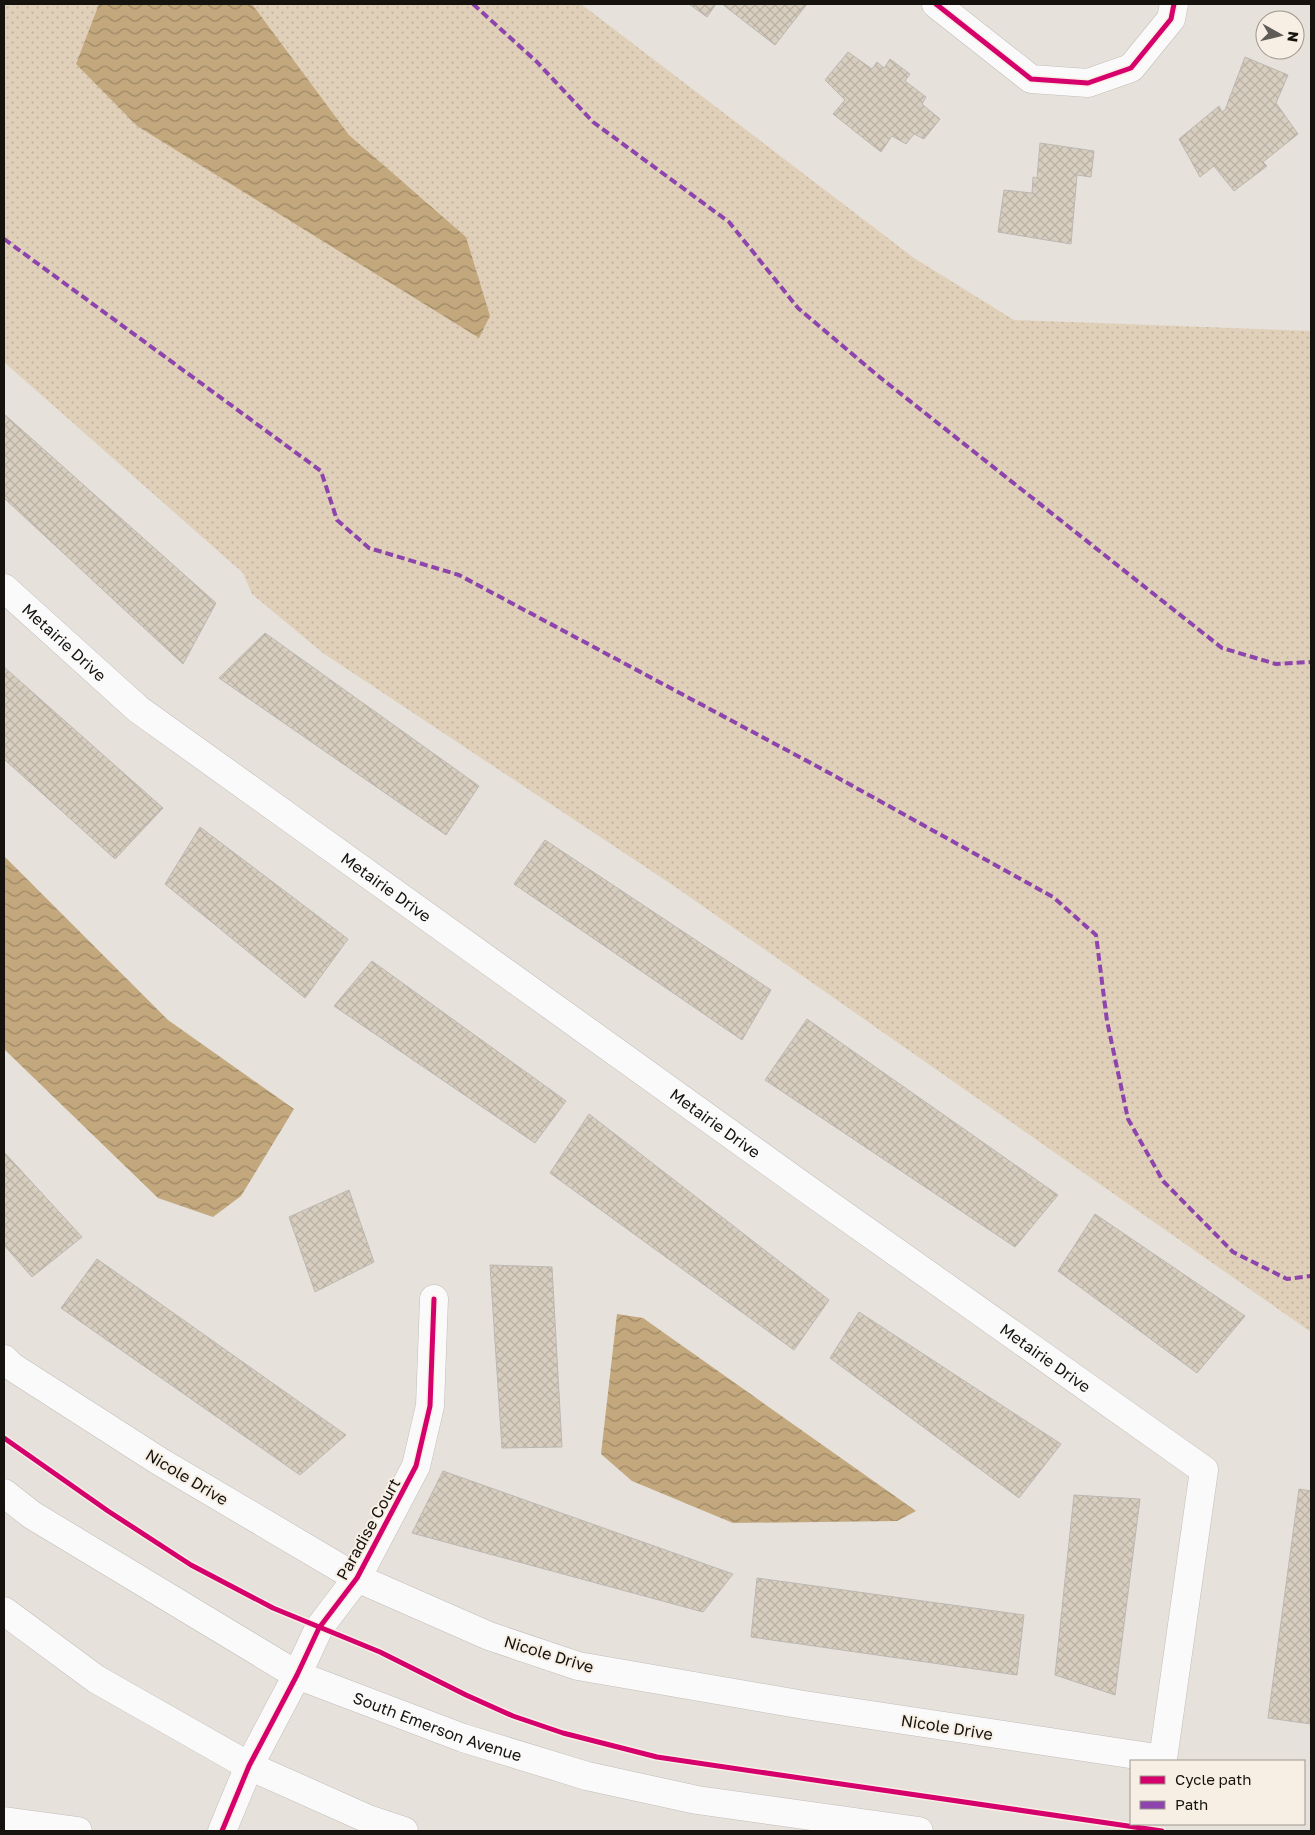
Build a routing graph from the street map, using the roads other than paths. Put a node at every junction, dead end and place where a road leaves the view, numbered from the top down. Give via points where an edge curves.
1 (936, 4) edge
2 (1174, 4) edge
3 (4, 588) edge
4 (434, 1300) dead end
5 (4, 1358) edge
6 (4, 1493) edge
7 (357, 1578) junction
8 (4, 1611) edge
9 (297, 1675) junction
10 (1163, 1759) joint
11 (249, 1766) junction
12 (4, 1822) edge
13 (78, 1831) edge
14 (222, 1831) edge
15 (404, 1831) edge
16 (920, 1831) edge

1 - 2 main road via 1031,79 1088,83 1131,68 1171,19
3 - 10 main road, Metairie Drive via 138,709 1204,1470
4 - 7 main road, Paradise Court via 430,1406 416,1466
5 - 7 main road, Nicole Drive via 11,1366 159,1461
6 - 9 main road, South Emerson Avenue via 32,1515
7 - 9 main road, Paradise Court via 319,1628
7 - 10 main road, Nicole Drive via 489,1636 578,1666 804,1705
8 - 11 main road via 96,1679
9 - 11 main road, Paradise Court
9 - 16 main road, South Emerson Avenue via 463,1738 587,1776 697,1800
11 - 14 main road, Paradise Court
11 - 15 main road via 368,1819
12 - 13 main road

